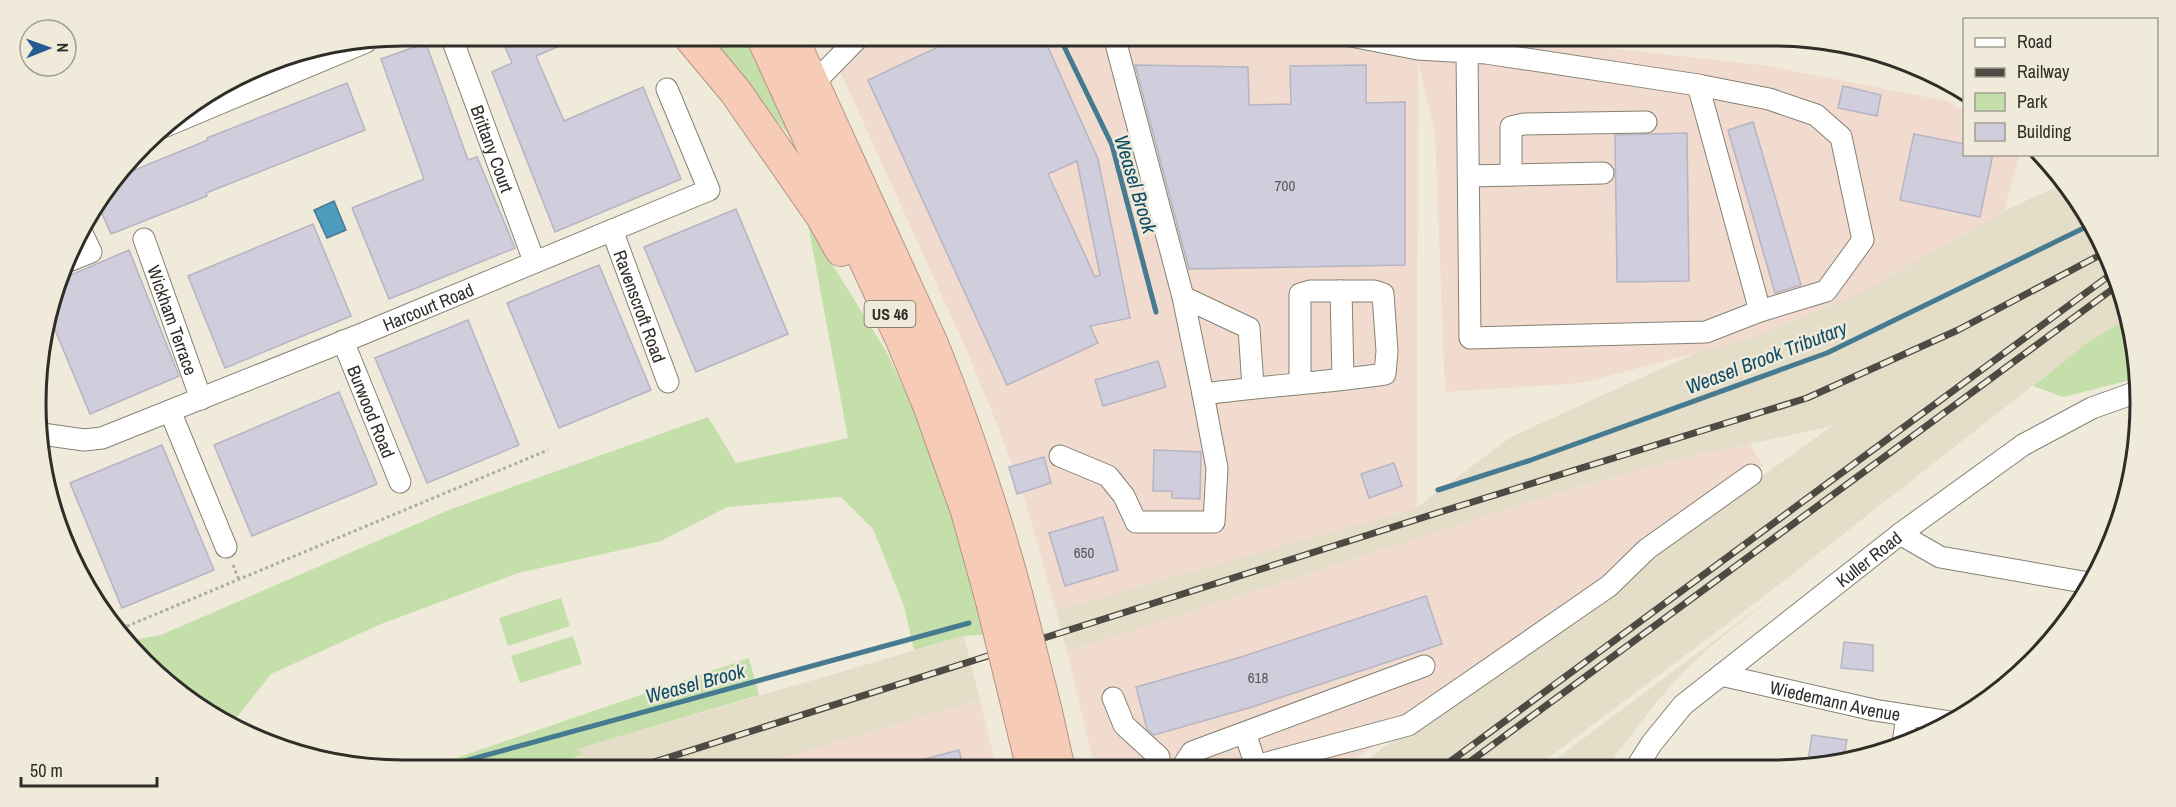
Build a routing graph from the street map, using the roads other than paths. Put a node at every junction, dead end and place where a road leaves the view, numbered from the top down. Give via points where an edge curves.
1 (455, 46) edge
2 (697, 46) edge
3 (767, 46) edge
4 (796, 46) edge
5 (850, 46) edge
6 (1117, 46) edge
7 (1402, 46) edge
8 (1467, 52) junction
9 (336, 53) edge
10 (248, 84) edge
11 (813, 84) junction
12 (1698, 85) junction
13 (667, 89) dead end
14 (214, 101) edge
15 (1646, 122) dead end
16 (1603, 173) dead end
17 (1511, 175) junction
18 (1469, 176) junction
19 (612, 230) junction
20 (144, 239) dead end
21 (534, 261) junction
22 (1341, 291) junction
23 (1183, 297) junction
24 (1760, 311) junction
25 (343, 341) junction
26 (1343, 379) junction
27 (668, 382) dead end
28 (1300, 383) junction
29 (1253, 387) junction
30 (1203, 394) junction
31 (2130, 395) edge
32 (201, 399) junction
33 (929, 405) junction
34 (170, 411) junction
35 (48, 435) edge
36 (68, 438) junction
37 (50, 447) edge
38 (1060, 456) dead end
39 (1750, 476) dead end
40 (400, 482) dead end
41 (1900, 534) junction
42 (226, 547) dead end
43 (2082, 582) edge
44 (1004, 598) junction
45 (1424, 666) dead end
46 (1721, 675) junction
47 (1113, 698) dead end
48 (1033, 712) junction
49 (1907, 716) junction
50 (1937, 720) edge
51 (1245, 733) junction
52 (1904, 735) edge
53 (1033, 760) edge
54 (1055, 760) edge
55 (1159, 760) edge
56 (1187, 760) edge
57 (1254, 760) edge
58 (1278, 760) edge
59 (1641, 760) edge

1 - 21 street, Brittany Court
2 - 33 highway via 735,91 822,216
3 - 33 highway, US 46
4 - 11 highway, US 46
5 - 11 street
6 - 23 street
7 - 8 street
8 - 12 street
8 - 18 street
9 - 10 street
10 - 14 street
11 - 44 highway, US 46 via 952,392 987,492
12 - 24 street
12 - 24 street via 1769,99 1816,115 1841,137 1863,240 1826,291
13 - 19 street, Harcourt Road via 709,190
15 - 17 street via 1511,127
16 - 17 street
17 - 18 street
18 - 24 street via 1470,338 1706,332
19 - 21 street, Harcourt Road
19 - 27 street, Ravenscroft Road
20 - 32 street, Wickham Terrace
21 - 25 street, Harcourt Road
22 - 26 street
22 - 26 street via 1383,294 1387,351 1385,374
22 - 28 street via 1299,294
23 - 29 street via 1249,328
23 - 30 street
25 - 32 street, Harcourt Road
25 - 40 street, Burwood Road
26 - 28 street
28 - 29 street
29 - 30 street
30 - 38 street via 1217,468 1214,522 1136,522 1124,496 1108,476
31 - 41 street, Kuller Road via 2092,408 2023,445
32 - 34 street, Harcourt Road
33 - 44 highway, US 46
34 - 36 street, Harcourt Road via 102,438
34 - 42 street
35 - 36 street, Harcourt Road
36 - 37 street
39 - 58 street via 1647,549 1609,586 1408,725
41 - 43 street via 1940,557
41 - 46 street, Kuller Road
44 - 48 highway, US 46, bridge
45 - 51 street
46 - 49 street, Wiedemann Avenue
46 - 59 street, Kuller Road via 1683,705
47 - 55 street via 1124,724
48 - 53 highway, US 46
48 - 54 highway, US 46
49 - 50 street, Wiedemann Avenue
49 - 52 street
51 - 56 street via 1192,752
51 - 57 street

